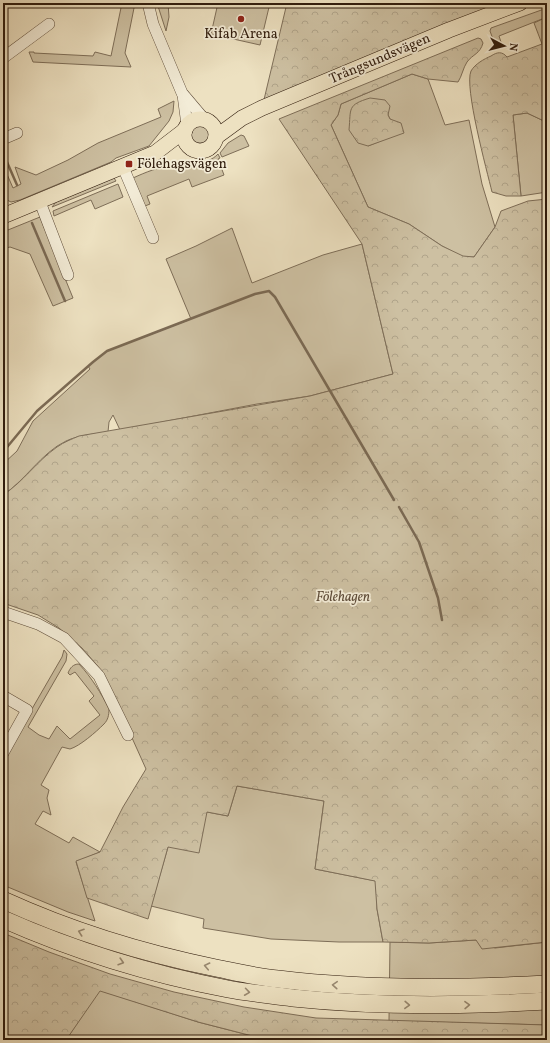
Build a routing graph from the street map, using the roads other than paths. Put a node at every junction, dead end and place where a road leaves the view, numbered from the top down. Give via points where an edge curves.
1 (148, 3) edge
2 (520, 3) edge
3 (49, 24) dead end
4 (3, 58) edge
5 (182, 93) junction
6 (242, 118) junction
7 (206, 120) junction
8 (186, 128) junction
9 (17, 133) dead end
10 (216, 137) junction
11 (3, 139) edge
12 (191, 148) junction
13 (156, 153) junction
14 (123, 167) junction
15 (40, 202) junction
16 (3, 216) edge
17 (153, 238) dead end
18 (68, 275) dead end
19 (3, 612) edge
20 (3, 696) edge
21 (128, 735) dead end
22 (3, 753) edge
23 (3, 900) edge
24 (3, 919) edge
25 (547, 974) edge
26 (547, 984) edge
27 (472, 988) junction
28 (547, 1001) edge
29 (493, 1004) junction
30 (547, 1011) edge

1 - 5 street via 153,24
2 - 6 main road, Trångsundsvägen via 449,30
3 - 4 street
5 - 7 street
5 - 8 street
6 - 7 main road, Trångsundsvägen
6 - 10 main road, Trångsundsvägen
7 - 8 main road via 195,120
7 - 10 main road via 214,128
8 - 12 main road via 185,140
8 - 13 main road
9 - 11 street
10 - 12 main road via 206,149
12 - 13 main road
13 - 14 main road
14 - 15 main road
14 - 17 street
15 - 16 main road
15 - 18 street
19 - 21 street via 38,624 64,638 99,676
20 - 22 street via 27,710
27 -> 23 highway via 340,985 242,973 173,959 104,940
24 -> 29 highway via 57,942 97,955 229,989 327,1001 441,1006
25 - 27 highway
26 - 27 highway
28 - 29 highway
29 - 30 highway

